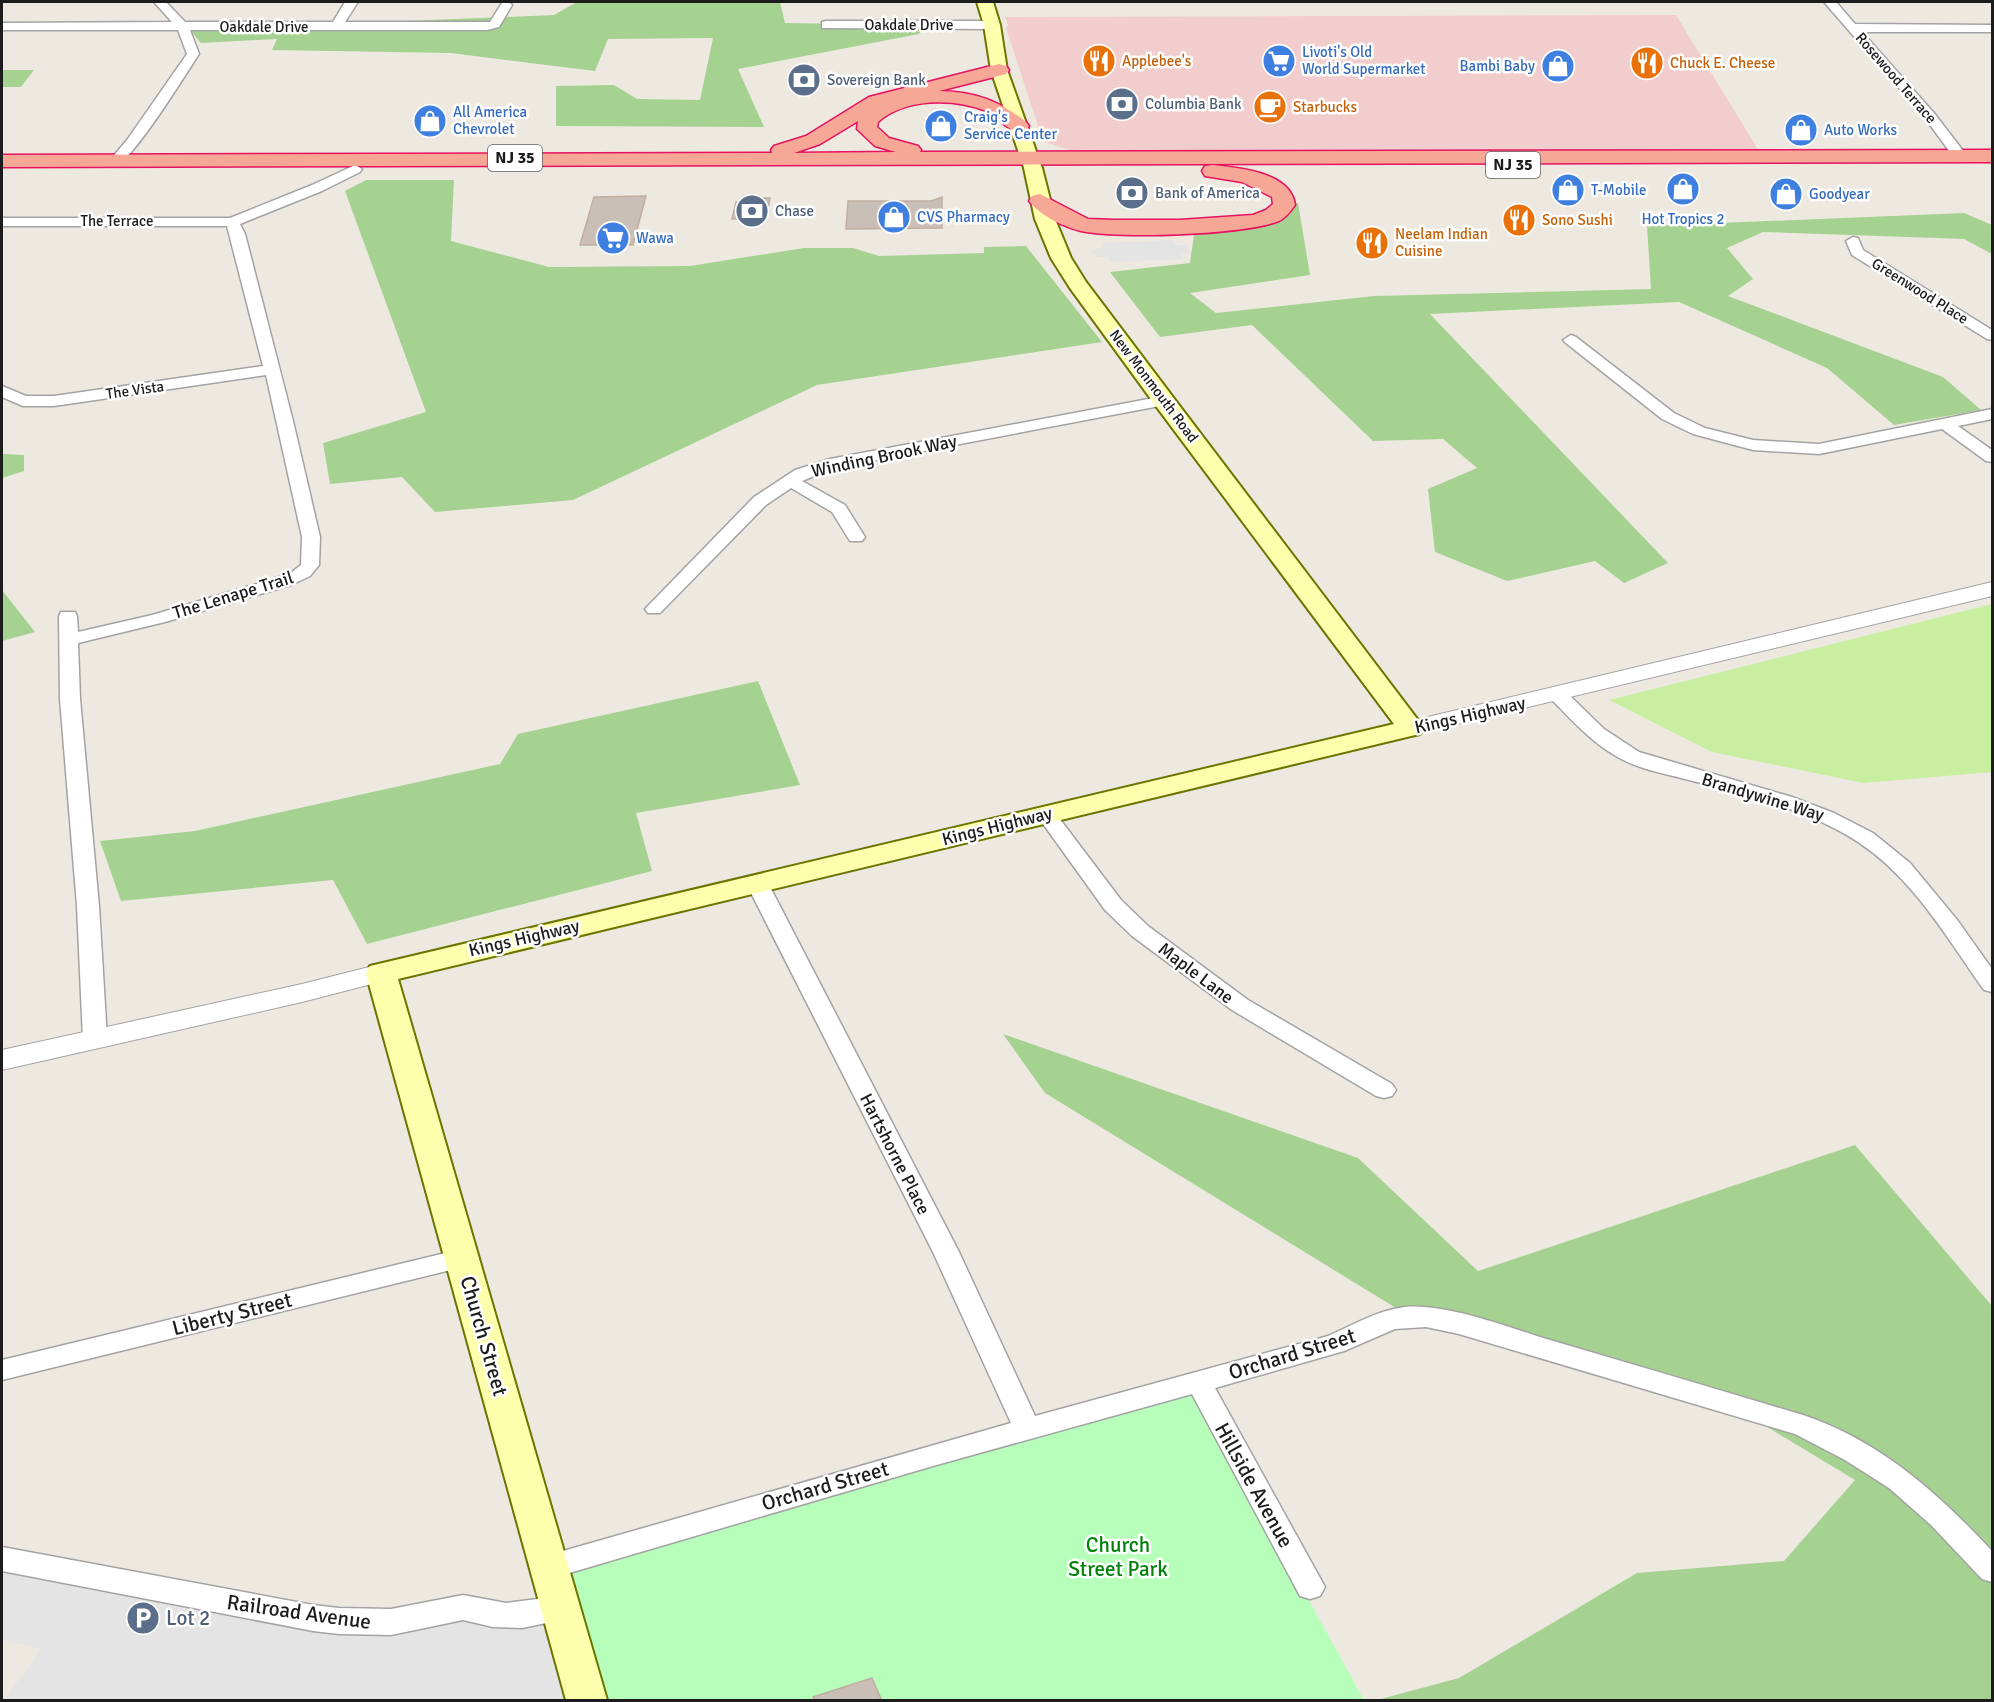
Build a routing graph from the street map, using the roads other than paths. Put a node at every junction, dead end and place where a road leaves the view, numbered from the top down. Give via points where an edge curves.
1 (160, 2) edge
2 (352, 2) edge
3 (985, 2) edge
4 (1830, 2) edge
5 (506, 5) dead end
6 (826, 25) dead end
7 (992, 25) junction
8 (7, 26) edge
9 (182, 27) junction
10 (337, 27) junction
11 (1852, 28) junction
12 (1992, 28) edge
13 (999, 70) junction
14 (1019, 126) junction
15 (1960, 156) junction
16 (1992, 156) edge
17 (744, 158) junction
18 (958, 158) junction
19 (2, 160) edge
20 (117, 160) junction
21 (1031, 163) junction
22 (1992, 164) edge
23 (1187, 166) junction
24 (2, 169) edge
25 (355, 169) junction
26 (1040, 201) junction
27 (2, 222) edge
28 (232, 222) junction
29 (1853, 241) dead end
30 (1992, 336) edge
31 (1571, 340) dead end
32 (271, 370) junction
33 (2, 391) edge
34 (1164, 401) junction
35 (1992, 414) edge
36 (1944, 423) junction
37 (1992, 457) edge
38 (789, 481) junction
39 (856, 537) dead end
40 (1992, 589) edge
41 (654, 609) dead end
42 (68, 616) dead end
43 (68, 639) junction
44 (1558, 695) junction
45 (1411, 728) junction
46 (1046, 814) junction
47 (757, 882) junction
48 (381, 973) junction
49 (1992, 985) edge
50 (95, 1039) junction
51 (2, 1060) edge
52 (1384, 1090) dead end
53 (462, 1258) junction
54 (2, 1370) edge
55 (1198, 1383) junction
56 (1027, 1428) junction
57 (2, 1559) edge
58 (549, 1567) junction
59 (1992, 1570) edge
60 (1310, 1587) dead end
61 (561, 1609) junction
62 (586, 1701) edge

1 - 9 street
2 - 10 street
3 - 7 main road, New Monmouth Road
4 - 11 street, Rosewood Terrace
5 - 10 street, Oakdale Drive via 491,26
6 - 7 street, Oakdale Drive
7 - 13 main road, New Monmouth Road
8 - 9 street, Oakdale Drive
9 - 10 street, Oakdale Drive
9 - 20 street via 193,46 190,61
11 - 12 street
11 - 15 street, Rosewood Terrace via 1900,79
13 - 14 main road, New Monmouth Road
13 - 17 highway via 876,101 813,140
14 - 18 highway via 996,108 955,98 898,102 880,109 868,120 869,133 882,142
14 - 21 main road, New Monmouth Road
15 - 16 highway, NJ 35
15 - 21 highway, NJ 35
17 - 18 highway, NJ 35
17 - 20 highway, NJ 35
18 - 21 highway, NJ 35
19 - 20 highway, NJ 35
21 - 23 highway, NJ 35
21 - 25 highway, NJ 35
21 - 26 main road, New Monmouth Road
22 - 23 highway, NJ 35
23 - 26 highway via 1267,184 1283,195 1284,205 1274,215 1256,221 1114,227 1084,225
24 - 25 highway, NJ 35
25 - 28 street
26 - 34 main road, New Monmouth Road via 1052,239 1077,284
27 - 28 street, The Terrace
28 - 32 street, The Lenape Trail
29 - 30 street, Greenwood Place via 1857,252
31 - 36 street via 1668,416 1699,431 1738,442 1810,450
32 - 33 street, The Vista via 54,401 23,401
32 - 43 street, The Lenape Trail via 311,537 312,556 305,572 113,632
34 - 38 street, Winding Brook Way via 830,464
34 - 45 main road, New Monmouth Road
35 - 36 street
36 - 37 street
38 - 39 street via 839,509
38 - 41 street, Winding Brook Way via 760,501
40 - 44 street, Kings Highway
42 - 43 street
43 - 50 street
44 - 45 street, Kings Highway
44 - 49 street, Brandywine Way via 1609,743 1635,758 1800,805 1867,839 1899,865 1920,889
45 - 46 main road, Kings Highway
46 - 47 main road, Kings Highway
46 - 52 street, Maple Lane via 1113,905 1140,931 1239,1005
47 - 48 main road, Kings Highway
47 - 56 street, Hartshorne Place via 946,1252
48 - 50 street, Kings Highway
48 - 53 main road, Church Street
50 - 51 street, Kings Highway
53 - 54 street, Liberty Street
53 - 58 main road, Church Street
55 - 56 street, Orchard Street
55 - 59 street, Orchard Street via 1335,1344 1386,1321 1406,1317 1491,1332 1803,1426 1841,1444 1910,1489
55 - 60 street, Hillside Avenue
56 - 58 street, Orchard Street
57 - 61 street, Railroad Avenue via 313,1618 380,1623 459,1607 522,1617
58 - 61 main road, Church Street
61 - 62 main road, Church Street

